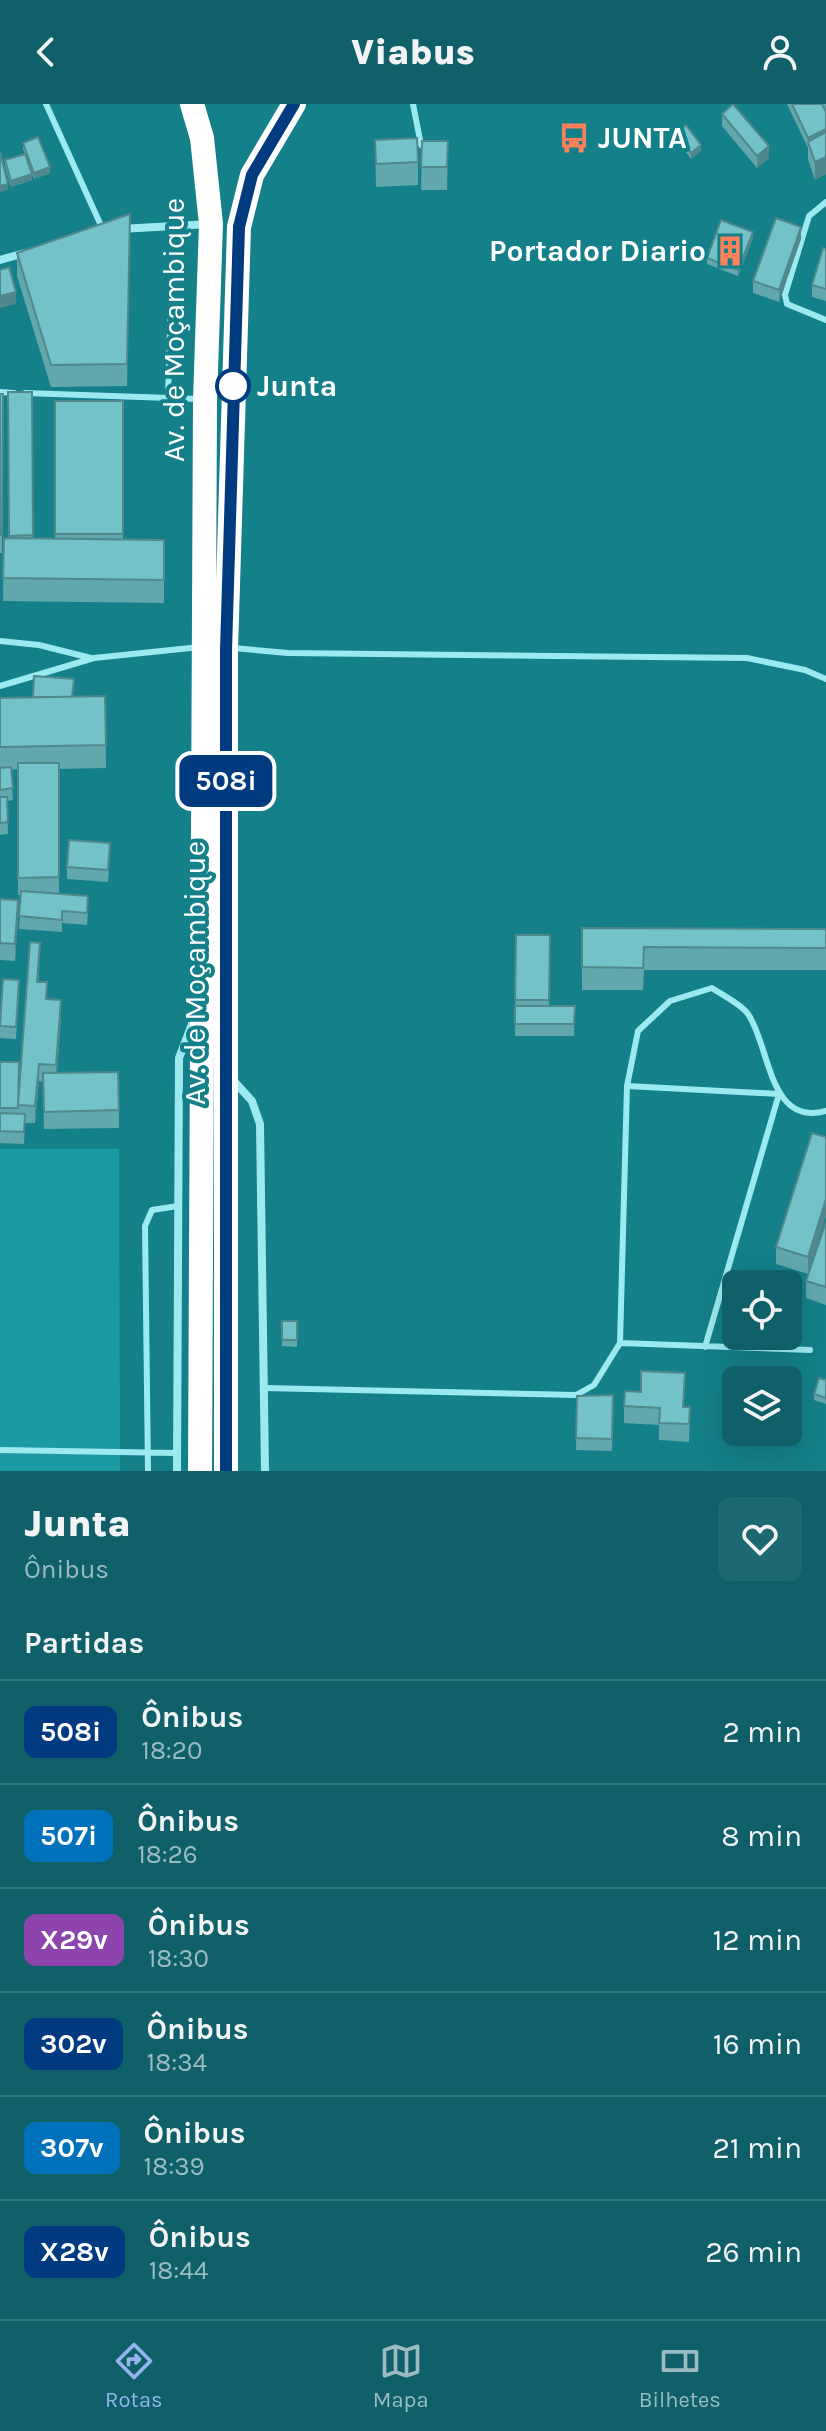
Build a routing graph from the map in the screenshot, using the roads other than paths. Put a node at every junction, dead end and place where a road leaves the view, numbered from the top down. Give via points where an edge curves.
1 (46, 104) edge
2 (192, 104) edge
3 (294, 104) edge
4 (413, 104) edge
5 (421, 145) edge
6 (826, 202) edge
7 (173, 224) junction
8 (211, 224) junction
9 (103, 230) junction
10 (89, 234) edge
11 (30, 251) edge
12 (0, 260) edge
13 (826, 320) edge
14 (0, 392) edge
15 (168, 398) junction
16 (205, 400) junction
17 (0, 641) edge
18 (215, 647) junction
19 (94, 658) junction
20 (826, 679) edge
21 (0, 686) edge
22 (202, 1005) junction
23 (228, 1075) junction
24 (627, 1086) junction
25 (779, 1094) junction
26 (826, 1111) edge
27 (178, 1206) junction
28 (620, 1343) junction
29 (705, 1347) junction
30 (810, 1350) dead end
31 (264, 1388) junction
32 (0, 1450) edge
33 (177, 1453) junction
34 (149, 1454) junction
35 (148, 1471) edge
36 (177, 1471) edge
37 (200, 1471) edge
38 (226, 1471) edge
39 (265, 1471) edge

1 - 9 lane
2 - 8 highway, Av. de Moçambique via 202,138
3 - 18 highway, Av. de Moçambique via 252,175 239,227
4 - 5 lane
6 - 13 lane via 809,216 785,295 794,309
7 - 8 street
7 - 9 street
7 - 15 lane
8 - 16 highway, Av. de Moçambique
9 - 10 street
11 - 12 street
14 - 15 lane
15 - 16 lane
16 - 18 highway, Av. de Moçambique
17 - 19 lane
18 - 19 lane
18 - 20 lane via 288,653 747,658
18 - 22 highway, Av. de Moçambique
18 - 23 highway, Av. de Moçambique
19 - 21 lane
22 - 27 street via 179,1058
22 - 37 highway, Av. de Moçambique
23 - 31 street via 252,1101 260,1124
23 - 38 highway, Av. de Moçambique
24 - 25 lane
24 - 25 lane via 638,1031 670,1001 712,988 748,1013
24 - 28 lane
25 - 26 lane via 797,1109
25 - 29 lane
27 - 33 street
27 - 34 lane via 152,1210 145,1226
28 - 29 lane
28 - 31 lane via 594,1385 576,1395
29 - 30 lane
31 - 39 street
32 - 34 lane
33 - 34 lane
33 - 36 street
34 - 35 lane

